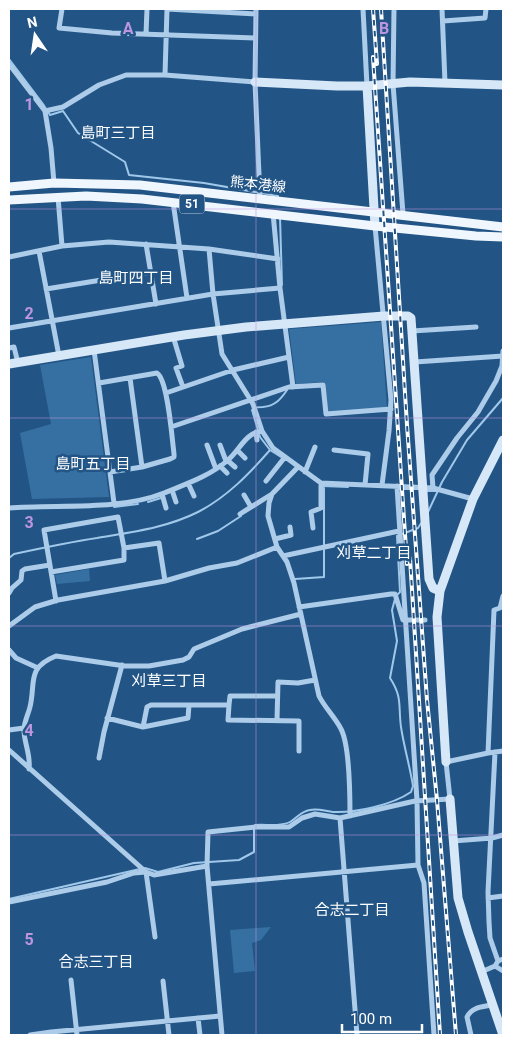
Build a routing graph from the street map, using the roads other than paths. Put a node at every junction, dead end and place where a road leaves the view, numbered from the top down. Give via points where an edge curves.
1 (62, 9) edge
2 (147, 9) edge
3 (167, 9) edge
4 (363, 9) edge
5 (394, 9) edge
6 (442, 9) edge
7 (486, 9) edge
8 (256, 11) edge
9 (443, 21) junction
10 (146, 34) junction
11 (166, 35) junction
12 (255, 38) junction
13 (9, 64) edge
14 (16, 74) junction
15 (165, 75) junction
16 (9, 77) edge
17 (254, 82) junction
18 (394, 84) junction
19 (445, 84) junction
20 (503, 85) edge
21 (367, 86) junction
22 (45, 111) junction
23 (54, 183) junction
24 (9, 187) edge
25 (58, 197) junction
26 (260, 198) junction
27 (9, 200) edge
28 (173, 202) junction
29 (374, 211) junction
30 (273, 213) junction
31 (403, 214) junction
32 (375, 226) junction
33 (503, 226) edge
34 (476, 236) junction
35 (503, 237) edge
36 (503, 242) edge
37 (146, 244) junction
38 (62, 246) junction
39 (178, 247) junction
40 (208, 249) junction
41 (39, 251) junction
42 (9, 257) edge
43 (278, 259) junction
44 (151, 272) junction
45 (280, 288) junction
46 (46, 289) junction
47 (213, 294) junction
48 (187, 298) junction
49 (156, 304) junction
50 (384, 316) junction
51 (52, 321) junction
52 (285, 324) junction
53 (476, 327) dead end
54 (9, 328) edge
55 (218, 330) junction
56 (412, 331) junction
57 (172, 336) junction
58 (9, 348) edge
59 (94, 350) junction
60 (503, 351) edge
61 (58, 356) junction
62 (503, 356) edge
63 (289, 357) junction
64 (415, 362) junction
65 (13, 363) edge
66 (233, 370) junction
67 (130, 378) junction
68 (99, 383) junction
69 (183, 387) junction
70 (293, 387) junction
71 (166, 393) junction
72 (250, 400) junction
73 (391, 409) junction
74 (171, 427) junction
75 (259, 432) junction
76 (257, 440) dead end
77 (503, 440) edge
78 (207, 445) dead end
79 (220, 445) dead end
80 (316, 447) dead end
81 (237, 450) junction
82 (334, 450) dead end
83 (285, 457) junction
84 (245, 458) dead end
85 (227, 461) junction
86 (142, 467) junction
87 (218, 467) junction
88 (235, 467) dead end
89 (298, 467) junction
90 (110, 472) junction
91 (305, 472) junction
92 (227, 474) dead end
93 (266, 481) dead end
94 (188, 483) junction
95 (322, 483) junction
96 (365, 485) junction
97 (382, 485) junction
98 (397, 486) junction
99 (422, 487) junction
100 (433, 488) junction
101 (172, 490) junction
102 (162, 494) junction
103 (272, 494) junction
104 (244, 495) dead end
105 (194, 496) dead end
106 (473, 499) junction
107 (176, 502) dead end
108 (114, 503) junction
109 (251, 507) junction
110 (9, 508) edge
111 (166, 508) dead end
112 (240, 514) dead end
113 (290, 527) dead end
114 (313, 528) dead end
115 (399, 531) junction
116 (275, 539) junction
117 (277, 547) junction
118 (124, 548) junction
119 (284, 556) junction
120 (50, 564) junction
121 (51, 572) junction
122 (165, 581) junction
123 (440, 591) junction
124 (9, 593) edge
125 (503, 596) edge
126 (56, 601) junction
127 (299, 607) junction
128 (502, 608) edge
129 (301, 614) junction
130 (426, 620) dead end
131 (406, 621) junction
132 (9, 626) edge
133 (9, 650) edge
134 (122, 665) junction
135 (38, 668) junction
136 (315, 680) junction
137 (276, 696) junction
138 (189, 705) junction
139 (229, 705) junction
140 (107, 718) junction
141 (277, 720) junction
142 (143, 727) junction
143 (24, 728) junction
144 (9, 730) edge
145 (9, 750) edge
146 (503, 750) edge
147 (299, 751) dead end
148 (495, 752) junction
149 (488, 753) junction
150 (99, 758) dead end
151 (446, 762) junction
152 (29, 768) junction
153 (450, 799) junction
154 (418, 801) junction
155 (350, 816) junction
156 (340, 818) junction
157 (503, 835) edge
158 (492, 838) junction
159 (452, 841) junction
160 (418, 865) junction
161 (207, 866) junction
162 (146, 872) junction
163 (344, 873) junction
164 (209, 884) junction
165 (503, 896) edge
166 (488, 898) junction
167 (9, 902) edge
168 (155, 937) dead end
169 (499, 962) edge
170 (503, 971) edge
171 (481, 972) junction
172 (71, 980) dead end
173 (163, 981) dead end
174 (492, 1005) junction
175 (220, 1016) junction
176 (198, 1018) junction
177 (168, 1021) junction
178 (77, 1032) edge
179 (30, 1035) edge
180 (169, 1035) edge
181 (200, 1035) edge
182 (222, 1035) edge
183 (357, 1035) edge
184 (434, 1035) edge
185 (471, 1035) edge
186 (503, 1035) edge

1 - 10 street via 59,28
2 - 10 street
3 - 8 street
3 - 11 street
4 - 21 street
5 - 18 street
6 - 9 street
7 - 9 street via 485,18
8 - 12 street
9 - 19 street
10 - 11 street
11 - 12 street
11 - 15 street
12 - 17 street
13 - 14 street
14 - 16 street
14 - 22 street
15 - 17 street
15 - 22 street via 119,77 63,107
17 - 21 street
17 - 26 street
18 - 19 street
18 - 21 street
18 - 31 street
19 - 20 street
21 - 29 street
22 - 23 street
23 - 24 main road, 熊本港線 / 51
23 - 26 main road, 熊本港線 / 51 via 140,185
25 - 27 main road, 熊本港線 / 51
25 - 28 main road, 熊本港線 / 51
25 - 38 street
26 - 29 main road, 熊本港線 / 51
28 - 30 main road, 熊本港線 / 51
28 - 39 street
29 - 31 main road, 熊本港線 / 51
29 - 32 street
30 - 32 main road, 熊本港線 / 51
30 - 43 street
31 - 33 main road, 熊本港線 / 51
32 - 34 main road, 熊本港線 / 51
32 - 50 street
34 - 35 main road, 熊本港線 / 51
34 - 36 main road, 熊本港線 / 51
37 - 38 street via 108,242
37 - 39 street
37 - 44 street
38 - 41 street
39 - 40 street
39 - 48 street
40 - 43 street
40 - 47 street
41 - 42 street
41 - 46 street
43 - 45 street
44 - 46 street
44 - 49 street
45 - 47 street
45 - 52 street
46 - 51 street
47 - 48 street
47 - 55 street
48 - 49 street
49 - 51 street
50 - 52 street
50 - 56 street via 408,316
50 - 73 street
51 - 54 street
51 - 61 street
52 - 55 street
52 - 63 street
53 - 56 street
55 - 57 street
55 - 66 street via 222,354
56 - 64 street
57 - 59 street
57 - 69 street via 182,366 176,368
58 - 65 street via 14,347
59 - 61 street
59 - 68 street
60 - 62 street
61 - 65 street
62 - 64 street
62 - 100 street via 499,374 488,396 432,475
63 - 66 street
63 - 70 street
64 - 99 street
66 - 69 street
66 - 72 street
67 - 68 street
67 - 71 street via 157,373
67 - 86 street
68 - 90 street
69 - 71 street
70 - 72 street
70 - 73 street via 323,385 326,414
71 - 74 street
72 - 74 street
72 - 75 street
73 - 97 street
74 - 86 street via 174,457
75 - 76 street
75 - 81 street via 248,436
75 - 83 street
77 - 106 street
78 - 87 street
79 - 85 street
80 - 91 street
81 - 84 street
81 - 85 street
82 - 96 street via 368,454
83 - 89 street
83 - 93 street
85 - 87 street
85 - 88 street
86 - 90 street
87 - 92 street
87 - 94 street
89 - 91 street
89 - 103 street
90 - 108 street
91 - 95 street
94 - 101 street
94 - 105 street
95 - 96 street
95 - 114 street via 321,508 311,512
96 - 97 street
97 - 98 street
98 - 99 street
98 - 115 street
99 - 100 street
99 - 123 street via 429,579 433,588
100 - 106 street
101 - 102 street
101 - 107 street
102 - 108 street
102 - 111 street
103 - 109 street
103 - 116 street via 268,510
104 - 109 street
106 - 123 street
108 - 110 street
109 - 112 street
113 - 116 street via 291,534
115 - 119 street
115 - 131 street
116 - 117 street
117 - 119 street
117 - 122 street via 237,563
118 - 120 street via 118,517 44,530
118 - 121 street via 124,560
118 - 122 street via 159,542
119 - 127 street
120 - 121 street
120 - 124 street via 22,571 21,580
121 - 126 street
122 - 126 street
123 - 151 street via 437,617
125 - 128 street
126 - 132 street via 34,607
127 - 129 street
127 - 131 street via 395,594
128 - 149 street via 494,610
129 - 134 street via 242,629 194,649 183,660 149,666
129 - 136 street
130 - 131 street
131 - 154 street
133 - 135 street via 16,658
134 - 135 street via 56,656 45,660
134 - 140 street
135 - 143 street
136 - 137 street via 278,682
136 - 155 street via 323,704 344,737
137 - 139 street via 230,696
137 - 141 street
138 - 139 street
138 - 142 street via 188,718
138 - 142 street via 151,705 147,707
139 - 141 street via 228,720
140 - 142 street
140 - 150 street
141 - 147 street via 299,721
143 - 144 street
143 - 152 street
145 - 152 street
146 - 148 street
148 - 149 street
148 - 158 street
149 - 151 street
151 - 153 street
152 - 162 street
153 - 154 street
153 - 159 street
154 - 155 street
154 - 160 street
155 - 156 street
156 - 161 street via 315,814 289,827 208,832
156 - 163 street
157 - 158 street
158 - 159 street
158 - 166 street
159 - 171 street via 458,898
160 - 163 street
160 - 184 street via 424,883
161 - 162 street via 154,875
161 - 164 street
162 - 167 street
162 - 168 street
163 - 164 street
163 - 183 street
164 - 175 street
165 - 166 street
166 - 169 street via 490,938
169 - 170 street
169 - 171 street
171 - 174 street
172 - 178 street
173 - 177 street
174 - 185 street via 469,1012
174 - 186 street
175 - 176 street
175 - 182 street
176 - 177 street
176 - 181 street
177 - 178 street
177 - 180 street
178 - 179 street

